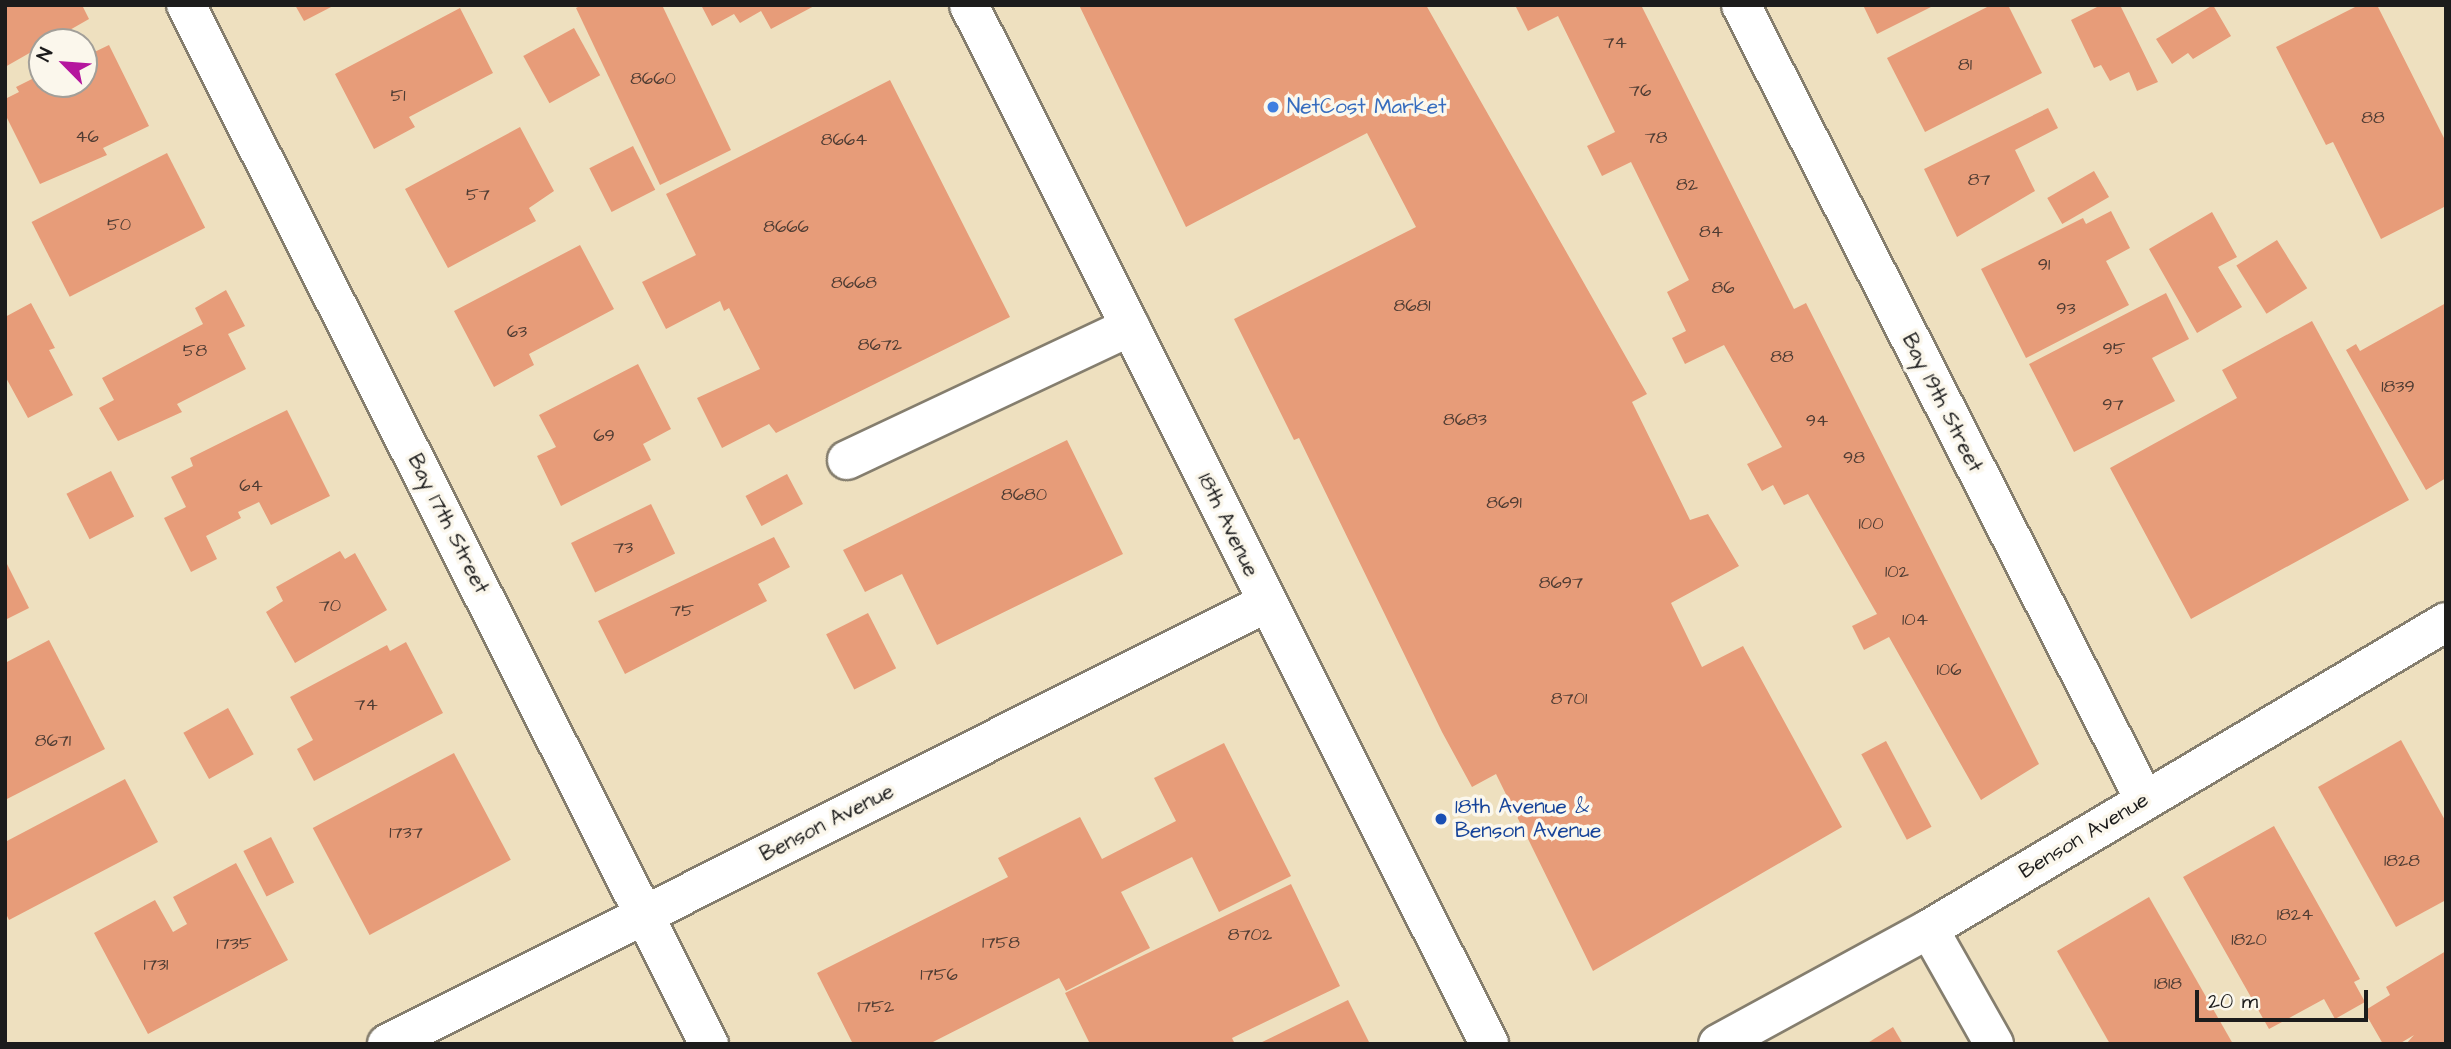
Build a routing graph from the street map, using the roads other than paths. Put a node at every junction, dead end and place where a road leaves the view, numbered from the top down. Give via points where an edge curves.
1 (186, 5) edge
2 (969, 5) edge
3 (1741, 5) edge
4 (1130, 327) junction
5 (847, 460) dead end
6 (1266, 603) junction
7 (2446, 622) edge
8 (2144, 799) junction
9 (645, 914) junction
10 (1928, 929) junction
11 (387, 1044) edge
12 (709, 1044) edge
13 (1489, 1044) edge
14 (1718, 1044) edge
15 (1994, 1044) edge

1 - 9 street, Bay 17th Street
2 - 4 street, 18th Avenue
3 - 8 street, Bay 19th Street
4 - 5 street
4 - 6 street, 18th Avenue
6 - 9 street, Benson Avenue
6 - 13 street, 18th Avenue
7 - 8 street, Benson Avenue
8 - 10 street, Benson Avenue
9 - 11 street, Benson Avenue
9 - 12 street, Bay 17th Street
10 - 14 street, Benson Avenue
10 - 15 street

